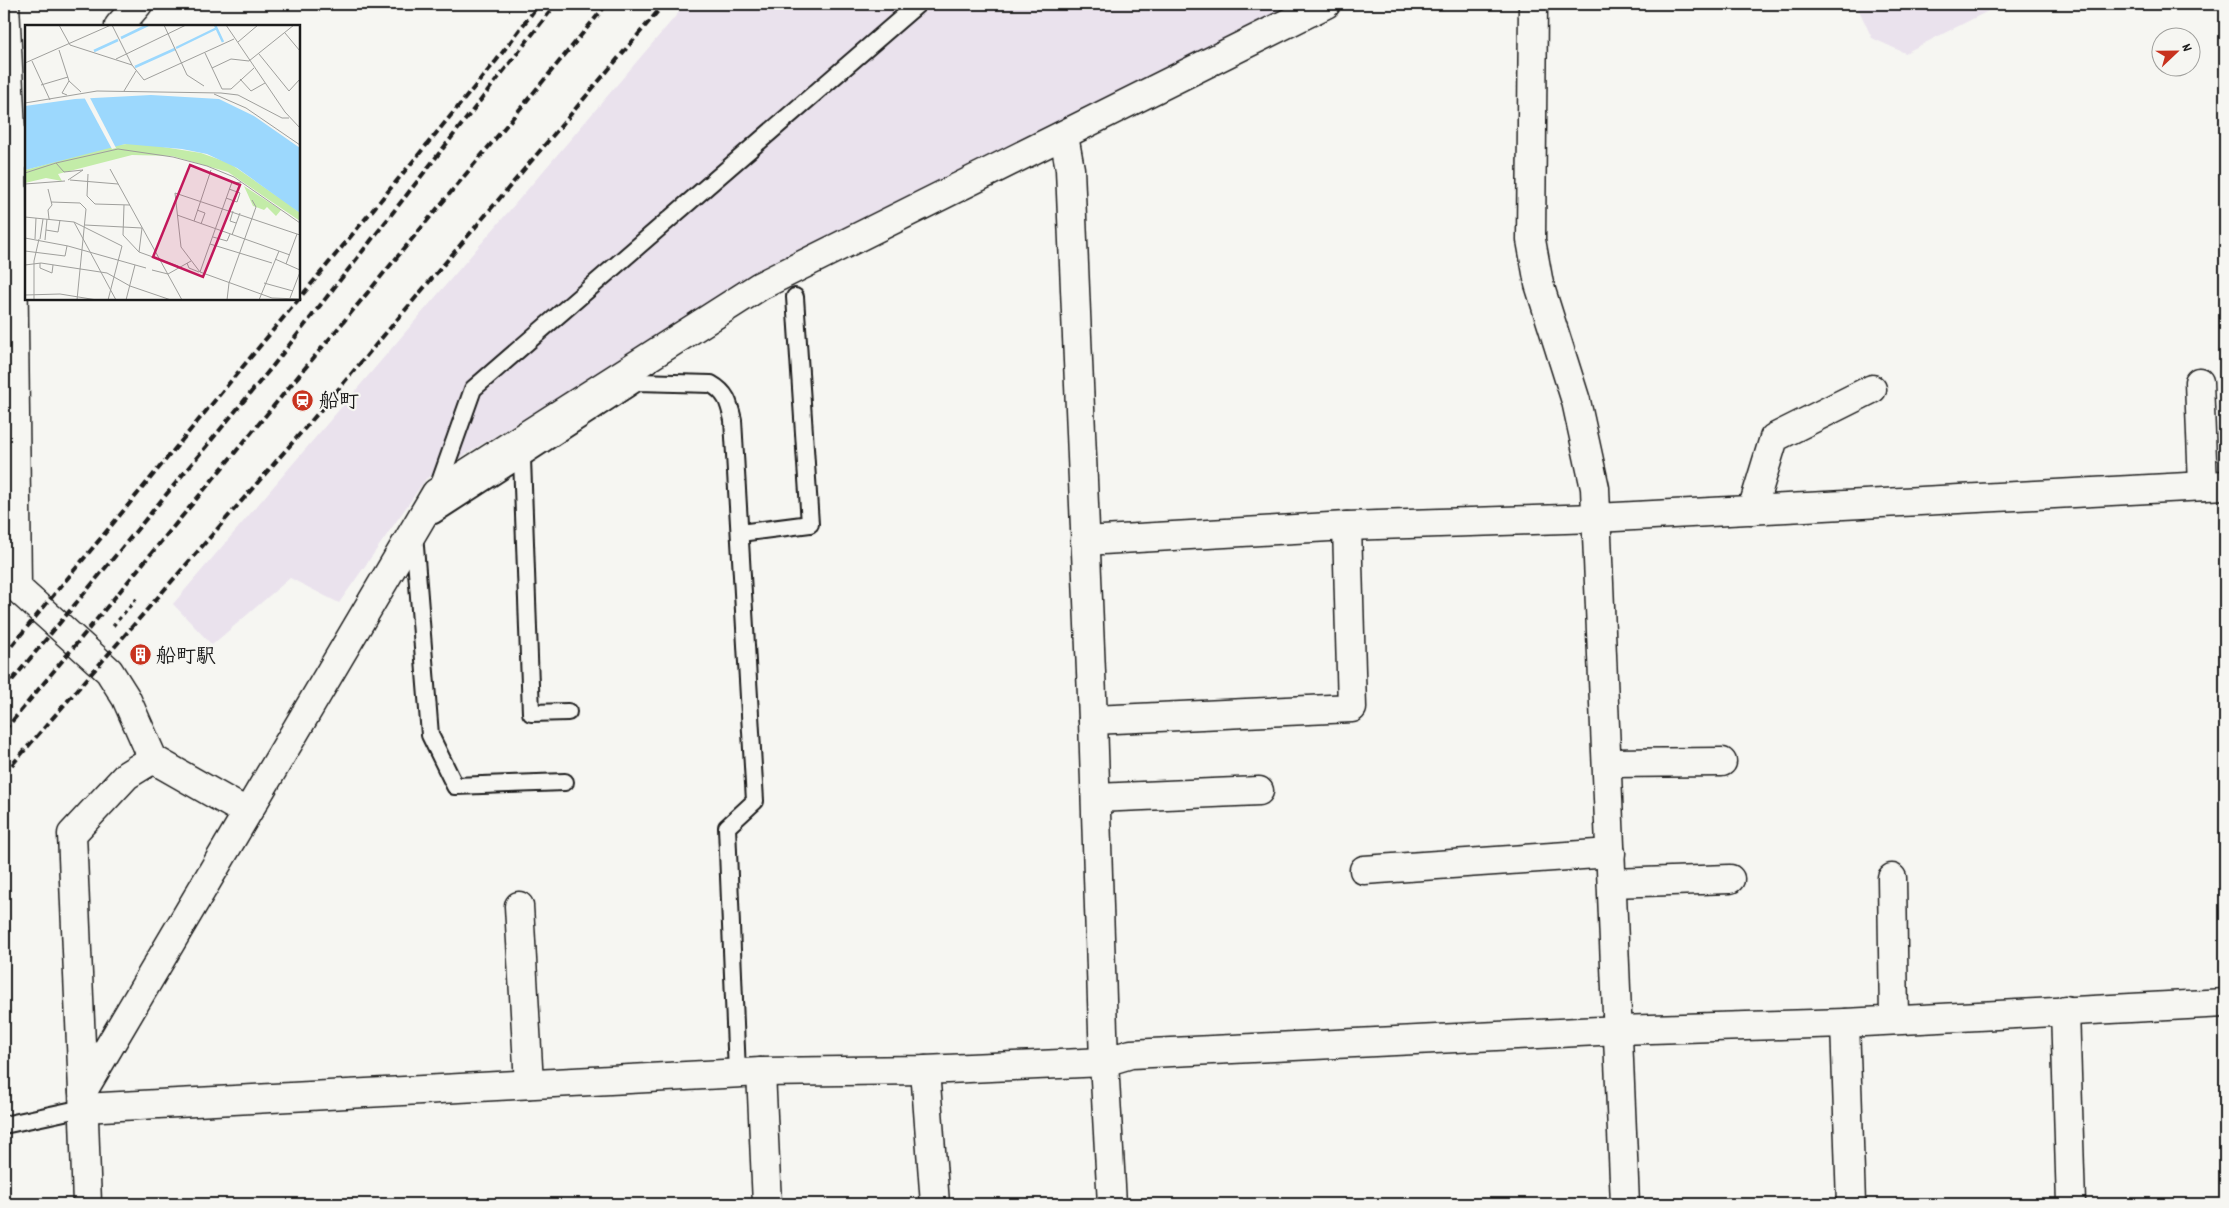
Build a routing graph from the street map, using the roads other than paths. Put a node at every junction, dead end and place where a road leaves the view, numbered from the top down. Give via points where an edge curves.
1 (5, 4) edge
2 (918, 4) edge
3 (1326, 4) edge
4 (1533, 4) edge
5 (1064, 136) junction
6 (14, 151) edge
7 (795, 297) dead end
8 (2199, 382) dead end
9 (1872, 389) dead end
10 (522, 458) junction
11 (2214, 485) edge
12 (1752, 510) junction
13 (424, 513) junction
14 (1596, 518) junction
15 (1347, 526) junction
16 (740, 533) junction
17 (1085, 541) junction
18 (10, 584) edge
19 (568, 712) dead end
20 (1093, 720) junction
21 (153, 759) junction
22 (1722, 762) dead end
23 (1608, 763) junction
24 (564, 782) dead end
25 (1259, 791) dead end
26 (1096, 798) junction
27 (246, 812) junction
28 (1611, 854) junction
29 (1364, 870) dead end
30 (1892, 878) dead end
31 (1730, 879) dead end
32 (1612, 883) junction
33 (519, 906) dead end
34 (2225, 1003) edge
35 (2065, 1010) junction
36 (1894, 1020) junction
37 (1845, 1023) junction
38 (1619, 1030) junction
39 (1104, 1062) junction
40 (925, 1070) junction
41 (749, 1073) junction
42 (529, 1084) junction
43 (82, 1100) junction
44 (4, 1125) edge
45 (87, 1204) edge
46 (767, 1204) edge
47 (934, 1204) edge
48 (1112, 1204) edge
49 (1625, 1204) edge
50 (1851, 1204) edge
51 (2071, 1204) edge

1 - 6 street
2 - 13 lane via 473,389
3 - 5 street
4 - 14 street via 1531,240 1539,284 1576,401 1595,488
5 - 13 street via 760,286
5 - 17 street via 1070,169
6 - 18 street
7 - 16 lane via 810,524
8 - 11 street
9 - 12 street via 1774,438
10 - 13 lane via 434,515
10 - 16 lane via 638,382 710,384 720,389 729,401 733,420
10 - 19 lane via 531,713
11 - 12 street
12 - 14 street
13 - 24 lane via 430,735 455,786
13 - 27 street
14 - 15 street
14 - 23 street
15 - 17 street
15 - 20 street via 1352,708
16 - 41 lane via 755,801 727,827
17 - 20 street
18 - 21 street via 109,671 126,698
20 - 26 street
21 - 27 street
21 - 43 street via 127,775 72,834
22 - 23 street
23 - 28 street
25 - 26 street
26 - 39 street
27 - 43 street
28 - 29 street
28 - 32 street
30 - 36 street
31 - 32 street
32 - 38 street
33 - 42 street
34 - 35 street
35 - 36 street
35 - 51 street
36 - 37 street
37 - 38 street
37 - 50 street
38 - 39 street via 1132,1054
38 - 49 street
39 - 40 street
39 - 48 street
40 - 41 street
40 - 47 street
41 - 42 street
41 - 46 street
42 - 43 street
43 - 44 lane
43 - 45 street

